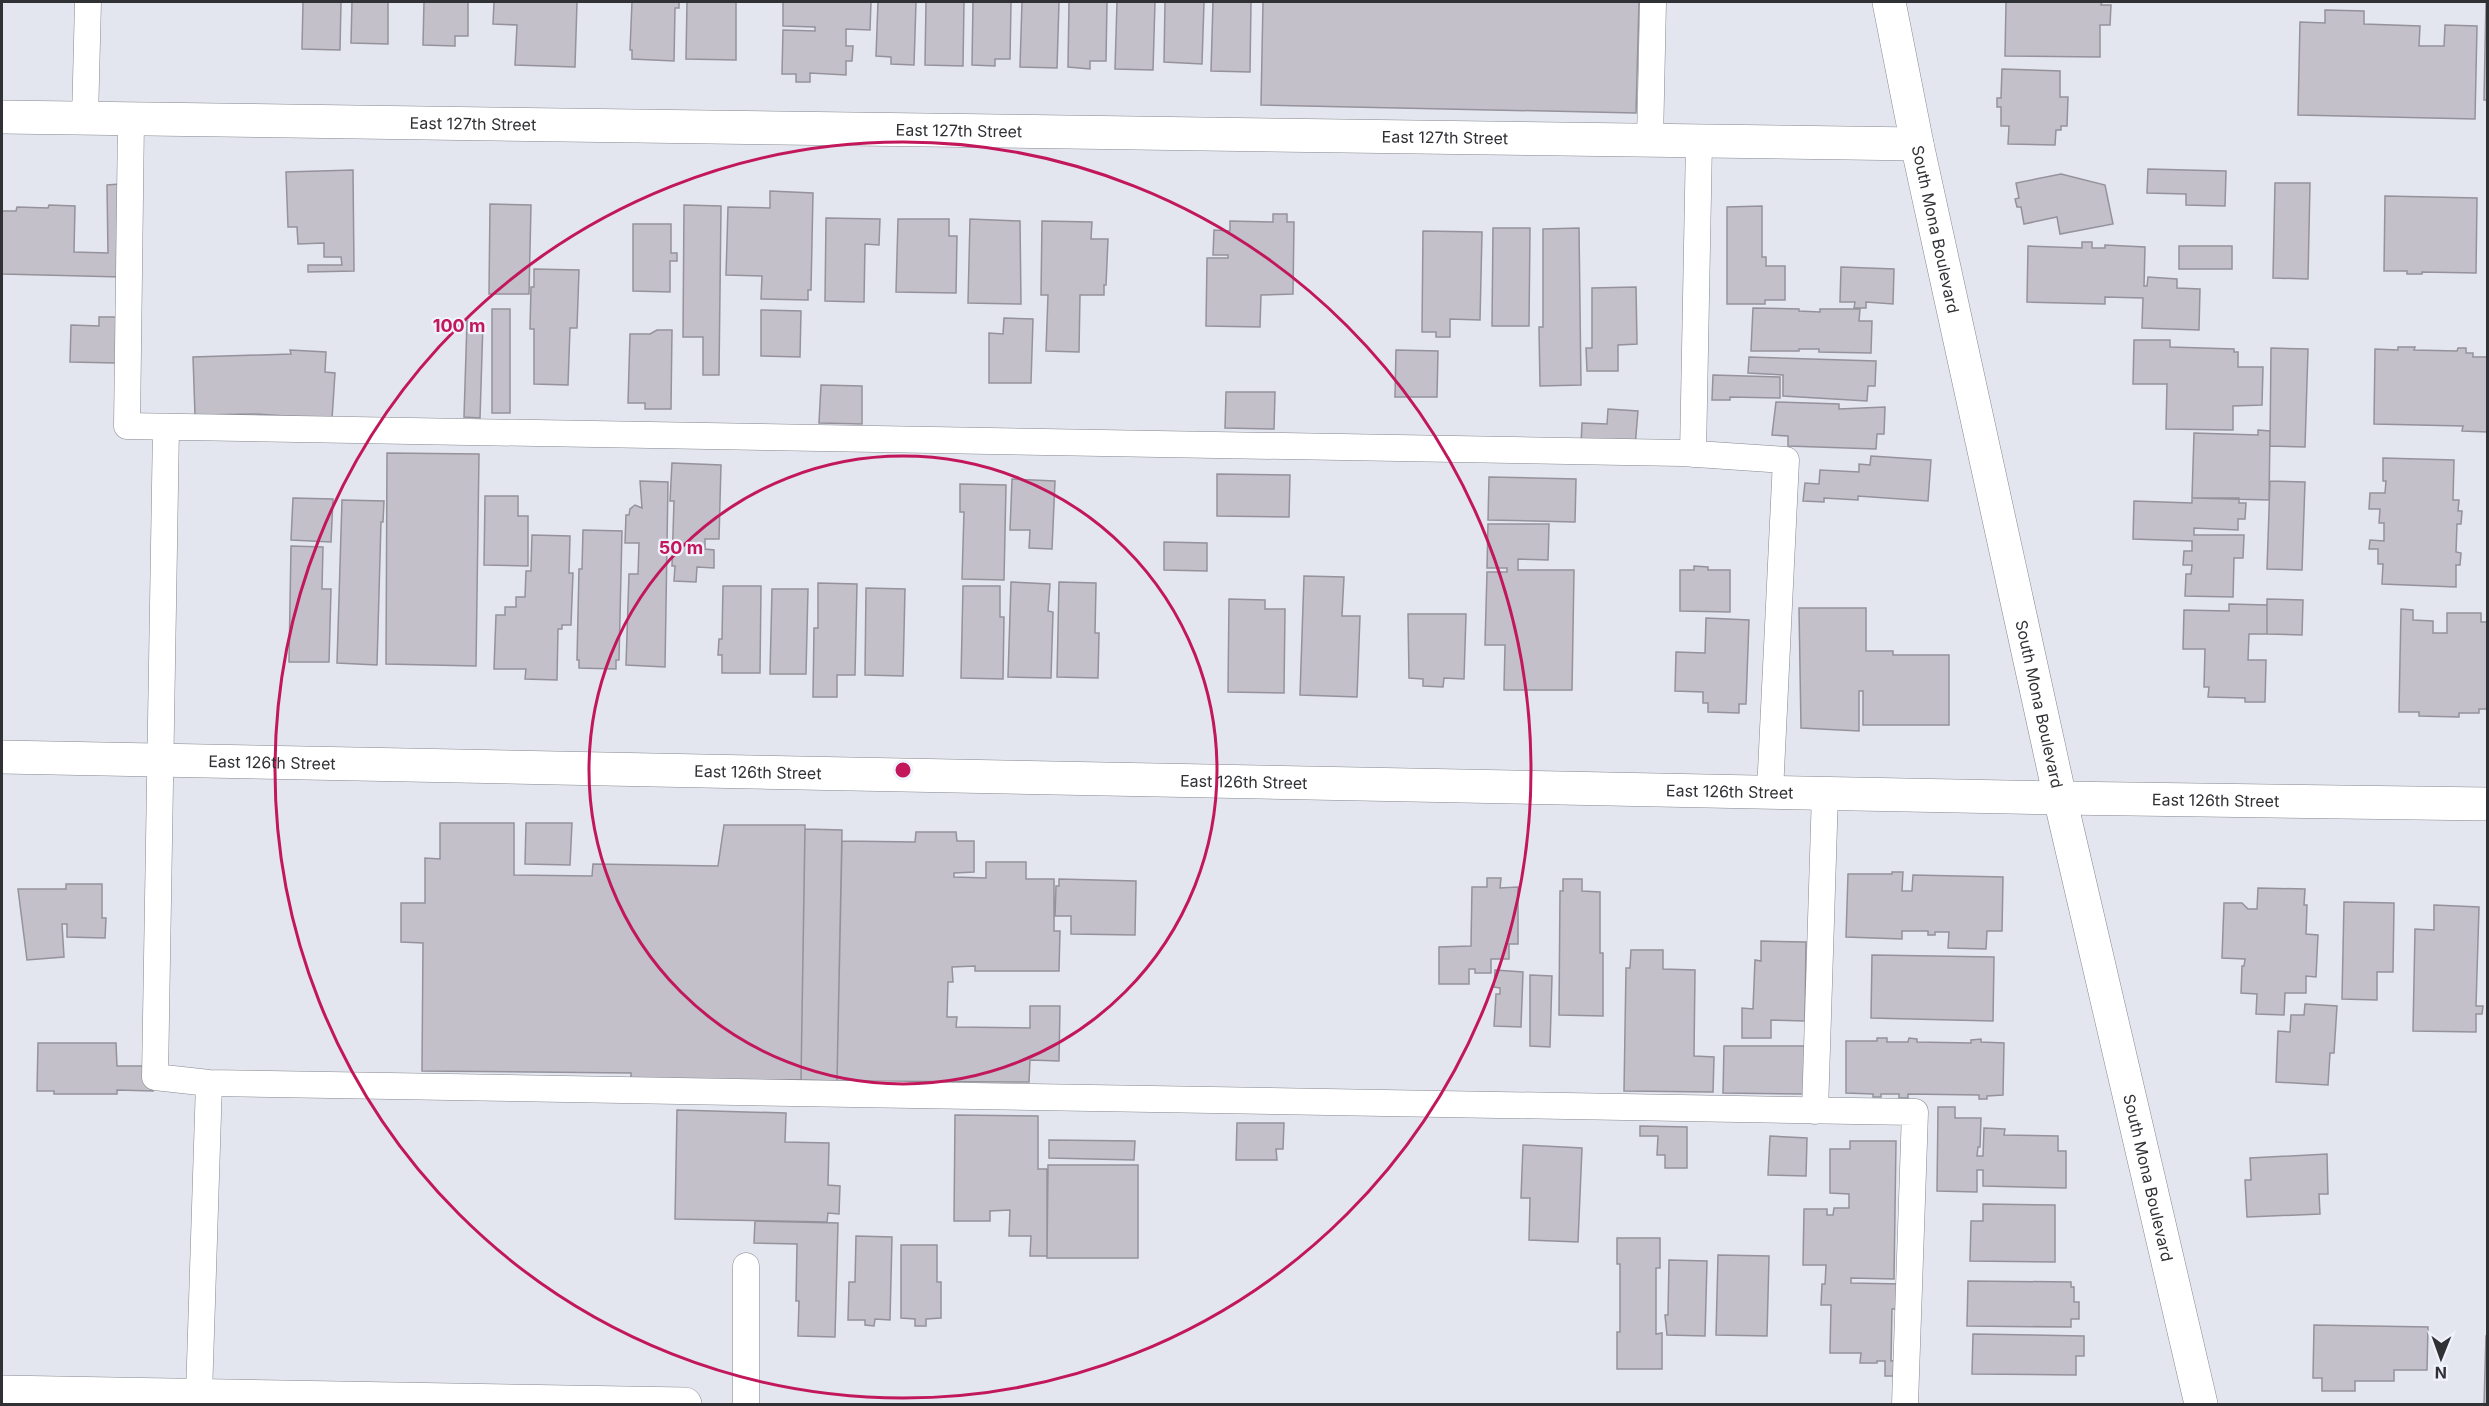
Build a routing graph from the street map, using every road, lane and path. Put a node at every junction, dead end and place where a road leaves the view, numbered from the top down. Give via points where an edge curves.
1 (88, 2) edge
2 (1653, 2) edge
3 (1889, 2) edge
4 (2, 117) edge
5 (86, 119) junction
6 (131, 120) junction
7 (1650, 141) junction
8 (1699, 142) junction
9 (1917, 144) junction
10 (166, 428) junction
11 (1693, 454) junction
12 (2, 757) edge
13 (160, 760) junction
14 (1770, 792) junction
15 (1825, 793) junction
16 (2060, 798) junction
17 (2487, 804) edge
18 (209, 1083) junction
19 (1815, 1111) junction
20 (746, 1266) dead end
21 (2, 1392) edge
22 (199, 1395) junction
23 (251, 1400) edge
24 (685, 1404) edge
25 (746, 1404) edge
26 (1905, 1404) edge
27 (2201, 1404) edge

1 - 5 lane
2 - 7 lane
3 - 9 street, South Mona Boulevard
4 - 5 street, East 127th Street
5 - 6 street, East 127th Street
6 - 7 street, East 127th Street
6 - 10 lane via 127,426
7 - 8 street, East 127th Street
8 - 9 street, East 127th Street
8 - 11 lane
9 - 16 street, South Mona Boulevard
10 - 11 lane
10 - 13 lane
11 - 14 lane via 1786,460
12 - 13 street, East 126th Street
13 - 14 street, East 126th Street
13 - 18 lane via 155,1077
14 - 15 street, East 126th Street
15 - 16 street, East 126th Street
15 - 19 lane
16 - 17 street, East 126th Street
16 - 27 street, South Mona Boulevard
18 - 19 lane
18 - 22 lane
19 - 26 lane via 1915,1112
20 - 25 lane
21 - 22 street
22 - 23 street
23 - 24 street

